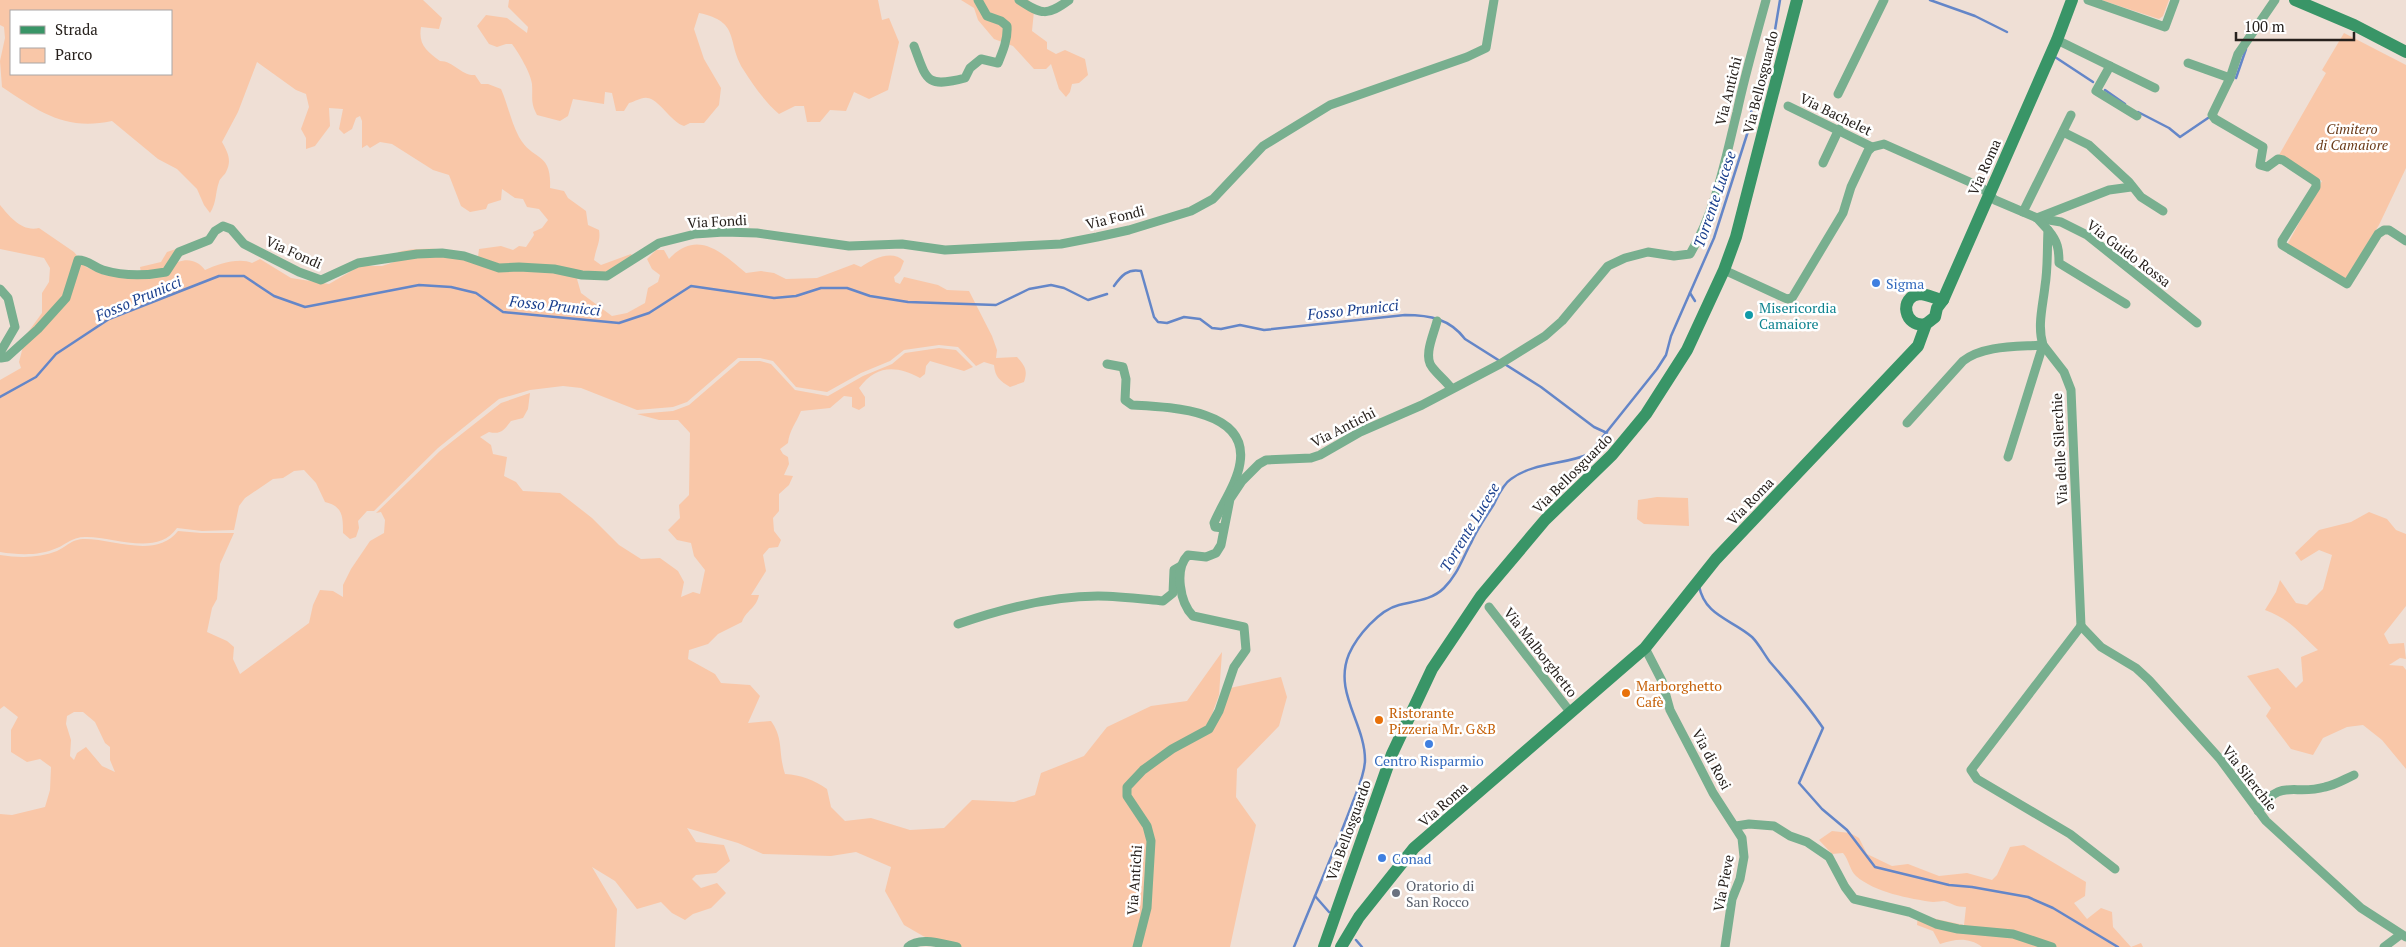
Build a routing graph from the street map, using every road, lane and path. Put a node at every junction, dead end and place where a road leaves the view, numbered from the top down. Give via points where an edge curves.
1 (978, 0) edge
2 (1019, 0) edge
3 (1070, 0) edge
4 (1494, 0) edge
5 (1766, 0) edge
6 (1797, 0) edge
7 (1884, 0) edge
8 (2072, 0) edge
9 (2088, 0) edge
10 (2175, 0) edge
11 (2274, 0) edge
12 (2295, 0) edge
13 (2057, 40) junction
14 (914, 46) dead end
15 (2406, 52) edge
16 (2188, 63) dead end
17 (2110, 66) junction
18 (2230, 78) junction
19 (2155, 88) dead end
20 (1838, 94) dead end
21 (1788, 106) dead end
22 (2071, 115) dead end
23 (2137, 116) dead end
24 (1839, 129) junction
25 (2063, 132) junction
26 (1872, 147) junction
27 (1823, 163) dead end
28 (2131, 187) junction
29 (1989, 194) junction
30 (2163, 211) dead end
31 (2023, 212) junction
32 (2037, 218) junction
33 (2048, 230) junction
34 (2406, 241) edge
35 (1724, 270) junction
36 (0, 289) edge
37 (1937, 302) junction
38 (2126, 304) dead end
39 (1437, 321) dead end
40 (2197, 323) dead end
41 (1923, 328) junction
42 (2043, 345) junction
43 (1107, 364) dead end
44 (1451, 388) junction
45 (1907, 423) dead end
46 (2008, 457) dead end
47 (1223, 528) junction
48 (1180, 566) junction
49 (1489, 607) dead end
50 (958, 624) dead end
51 (2081, 626) junction
52 (1645, 648) junction
53 (1571, 713) junction
54 (2354, 775) dead end
55 (2258, 811) junction
56 (1736, 826) junction
57 (2115, 869) dead end
58 (1333, 918) junction
59 (2403, 936) edge
60 (1345, 938) edge
61 (1324, 943) edge
62 (908, 947) edge
63 (957, 947) edge
64 (1137, 947) edge
65 (1725, 947) edge
66 (2052, 947) edge
67 (2384, 947) edge

1 - 14 street via 986,16 1007,26 1008,34 998,63 981,59 970,68 965,78 941,84 930,80
2 - 3 street via 1043,12 1053,11
4 - 36 street, Via Fondi via 1486,48 1330,105 1263,146 1213,199 1191,211 1129,230 1062,244 945,250 902,244 849,246 757,233 714,233 659,243 607,276 554,269 500,268 464,256 442,253 358,263 321,280 244,244 231,229 223,226 208,240 179,252 166,272 139,275 101,270 86,260 78,260 66,298 38,330 7,357 1,358 0,351 15,327 8,298
5 - 44 street, Via Antichi via 1722,175 1702,234 1690,254 1674,256 1648,252 1608,266 1562,321 1545,336
6 - 35 street, Via Bellosguardo via 1736,237
7 - 20 street
8 - 13 street, Via Roma
9 - 10 street via 2165,27
11 - 18 street via 2238,54
12 - 15 street
13 - 17 street
13 - 29 street, Via Roma
16 - 18 street
17 - 19 street
17 - 23 street via 2096,91
18 - 34 street via 2212,115 2263,147 2260,165 2267,167 2283,160 2316,182 2316,188 2282,241 2285,248 2347,284 2378,234 2389,230
21 - 24 street, Via Bachelet
22 - 25 street
24 - 26 street, Via Bachelet
24 - 27 street
25 - 28 street via 2089,145
25 - 31 street
26 - 29 street via 1884,144 1981,187
26 - 35 street via 1853,180 1843,213 1792,298 1787,299
28 - 30 street
28 - 32 street via 2109,190
29 - 31 street
29 - 37 street, Via Roma
31 - 32 street
32 - 33 street
32 - 40 street, Via Guido Rossa via 2061,222 2087,235
33 - 38 street via 2059,248 2059,264
33 - 42 street via 2046,285 2041,308
35 - 58 street, Via Bellosguardo via 1687,350 1646,414 1612,455 1545,520 1487,589 1432,669 1392,754
37 - 41 street, Via Roma via 1935,317
37 - 41 street via 1917,294 1909,300 1907,316
39 - 44 street via 1429,361
41 - 52 street, Via Roma via 1918,346 1716,558
42 - 45 street via 1995,349 1970,355
42 - 46 street
42 - 51 street, Via delle Silerchie via 2064,372 2071,390
43 - 47 street via 1123,368 1125,400 1132,405 1190,410 1209,415 1238,438 1240,464 1214,523 1215,527
44 - 47 street, Via Antichi via 1320,455 1266,460 1258,464 1230,499
47 - 48 street, Via Antichi via 1221,545 1216,553 1206,557 1188,555
48 - 50 street via 1174,570 1173,592 1163,601 1098,596 1066,598 1000,610
48 - 64 street, Via Antichi via 1188,611 1193,616 1244,627 1246,650 1234,667 1209,729 1172,749 1143,770 1127,787 1126,796 1147,826 1151,841 1147,908
49 - 53 street, Via Malborghetto
51 - 55 street, Via Silerchie via 2102,646 2149,680 2220,759
51 - 57 street via 1971,770 1976,779 2070,834
52 - 53 street, Via Roma
52 - 56 street, Via di Rosi via 1662,681 1670,710 1713,793
53 - 60 street, Via Roma via 1414,848
54 - 55 street via 2326,787 2290,788 2272,794
55 - 59 street, Via Silerchie via 2348,897
56 - 65 street, Via Pieve via 1742,838 1744,857 1732,899
56 - 66 street via 1774,826 1807,842 1829,857 1854,899 1909,912 1936,924 2013,934
58 - 60 street
58 - 61 street, Via Bellosguardo
59 - 67 street
60 - 61 street
62 - 63 street via 923,941

